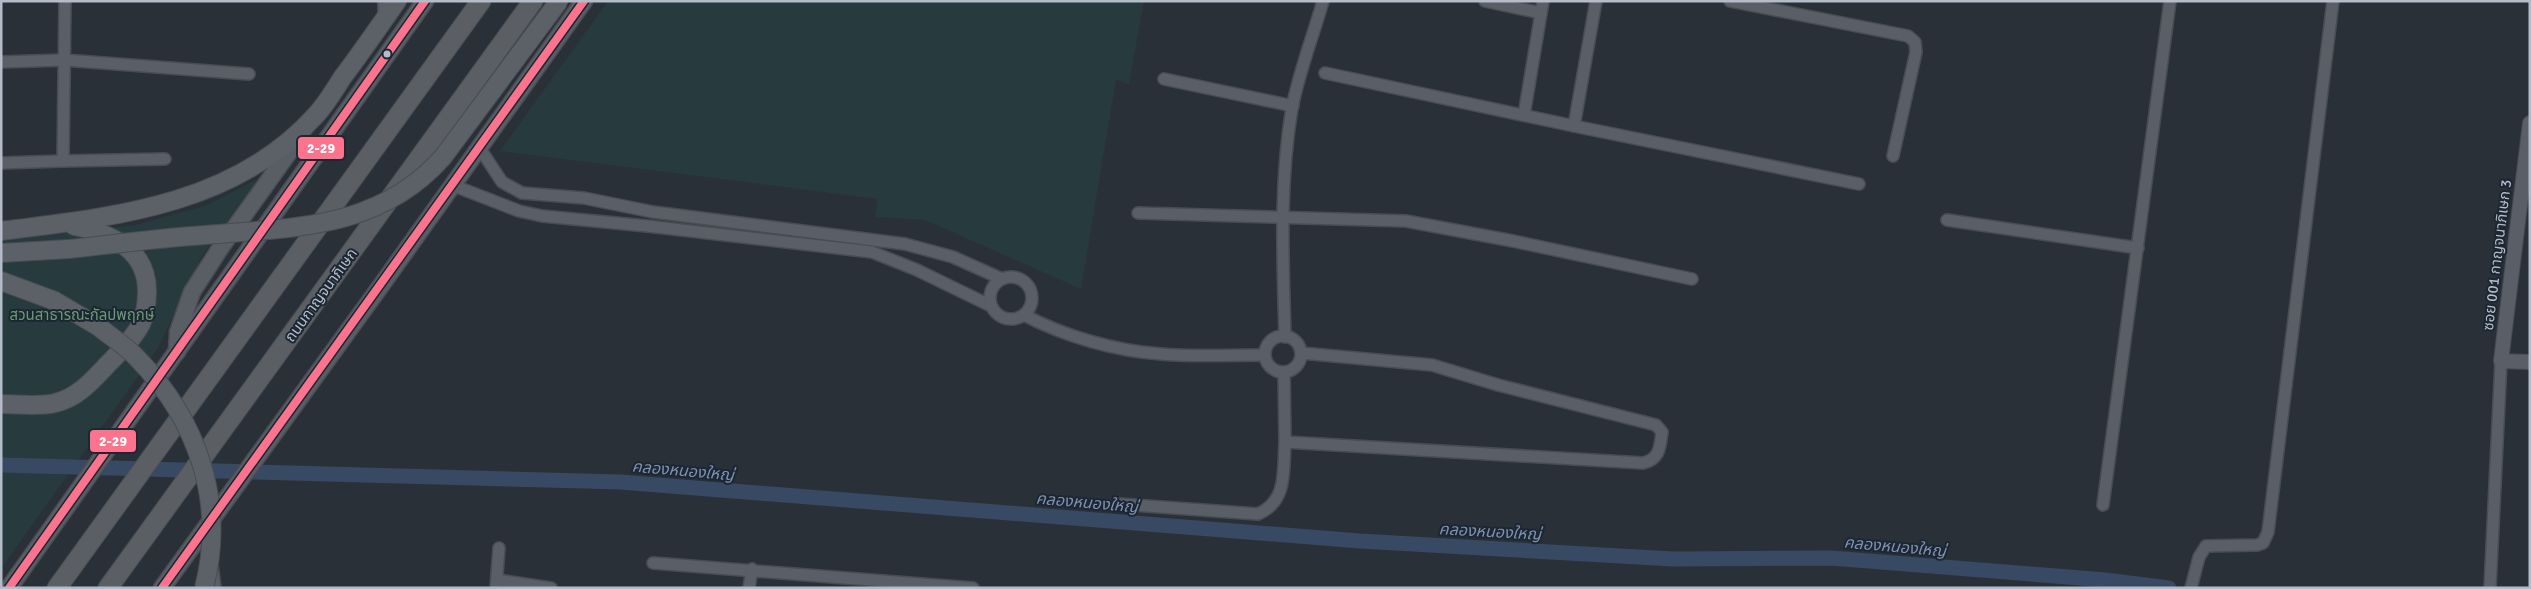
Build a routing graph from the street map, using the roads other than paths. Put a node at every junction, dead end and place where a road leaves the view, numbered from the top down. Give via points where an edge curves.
1 (65, 1) edge
2 (384, 1) edge
3 (397, 1) edge
4 (425, 1) edge
5 (481, 1) edge
6 (533, 1) edge
7 (559, 1) edge
8 (584, 1) edge
9 (1323, 1) edge
10 (1486, 1) edge
11 (1543, 1) edge
12 (1596, 1) edge
13 (1730, 1) edge
14 (2170, 1) edge
15 (2333, 1) edge
16 (1541, 13) junction
17 (384, 19) junction
18 (64, 60) junction
19 (1, 62) edge
20 (1325, 73) dead end
21 (249, 74) dead end
22 (1164, 79) dead end
23 (1293, 106) junction
24 (317, 115) junction
25 (1524, 115) junction
26 (2530, 123) edge
27 (1574, 126) junction
28 (479, 147) junction
29 (1893, 156) dead end
30 (165, 159) dead end
31 (63, 161) junction
32 (1, 163) edge
33 (1859, 184) dead end
34 (452, 185) junction
35 (649, 211) junction
36 (1138, 213) dead end
37 (1282, 218) junction
38 (1947, 220) dead end
39 (62, 224) junction
40 (647, 226) junction
41 (1, 231) edge
42 (868, 238) junction
43 (2138, 248) junction
44 (867, 252) junction
45 (1, 253) edge
46 (1002, 279) junction
47 (1692, 279) dead end
48 (1, 281) edge
49 (991, 306) junction
50 (1024, 315) junction
51 (1285, 337) junction
52 (177, 352) junction
53 (1301, 353) junction
54 (1265, 355) junction
55 (2500, 361) junction
56 (2530, 362) edge
57 (1284, 372) junction
58 (1, 404) edge
59 (1285, 442) junction
60 (1120, 504) dead end
61 (2103, 505) dead end
62 (197, 539) junction
63 (500, 548) dead end
64 (653, 563) dead end
65 (752, 569) junction
66 (497, 584) edge
67 (2192, 584) edge
68 (164, 587) edge
69 (10, 588) edge
70 (57, 588) edge
71 (108, 588) edge
72 (204, 588) edge
73 (215, 588) edge
74 (551, 588) edge
75 (749, 588) edge
76 (973, 588) edge
77 (2490, 588) edge

1 - 18 street
2 - 17 street
3 - 17 main road
4 - 52 main road
5 - 70 highway
6 - 71 highway, ถนนกาญจนาภิเษก
7 - 45 main road, bridge via 443,157 405,192 377,207 354,216 303,227
8 - 28 main road
9 - 23 street
10 - 16 street
11 - 16 street
12 - 27 street
13 - 29 street via 1908,36 1915,42 1916,52
14 - 43 street
15 - 67 street via 2268,532 2263,543 2257,546 2206,546 2199,557
16 - 25 street
17 - 24 main road
18 - 19 street
18 - 21 street
18 - 31 street
20 - 25 street
22 - 23 street
23 - 37 street via 1284,167
24 - 39 main road via 281,149 228,182 132,213
24 - 52 main road via 192,292 178,332
25 - 27 street
26 - 55 street, ซอย 001 กาญจนาภิเษก 3
27 - 33 street
28 - 34 main road
28 - 35 street via 502,182 522,193 584,198
30 - 31 street
31 - 32 street
34 - 40 street via 519,211 542,216
34 - 62 main road
35 - 40 street
35 - 42 street
36 - 37 street
37 - 47 street via 1406,221
37 - 51 street
38 - 43 street
39 - 41 main road
39 - 58 main road via 102,234 125,244 140,261 147,280 146,311 140,326 123,349 91,382 64,400
40 - 44 street
42 - 44 street
42 - 46 street via 953,256
43 - 61 street
44 - 49 street via 917,270
46 - 49 street via 992,287
46 - 50 street via 1017,277 1031,289 1033,298
48 - 72 main road, bridge via 56,301 99,327 136,357 164,388 186,424 199,455 208,490 213,526 211,558
49 - 50 street via 1006,318
50 - 54 street via 1079,336 1131,350 1161,354
51 - 53 street via 1296,342
51 - 54 street via 1268,343
52 - 69 main road
53 - 57 street via 1298,364
53 - 59 street via 1432,365 1656,425 1662,432 1659,454 1651,462 1643,463
54 - 57 street via 1269,366
55 - 56 street
55 - 77 street
57 - 59 street
59 - 60 street via 1282,489 1269,509 1258,514
62 - 68 main road
62 - 73 street via 208,548
63 - 66 street
64 - 65 street
65 - 75 street
65 - 76 street
66 - 74 street

